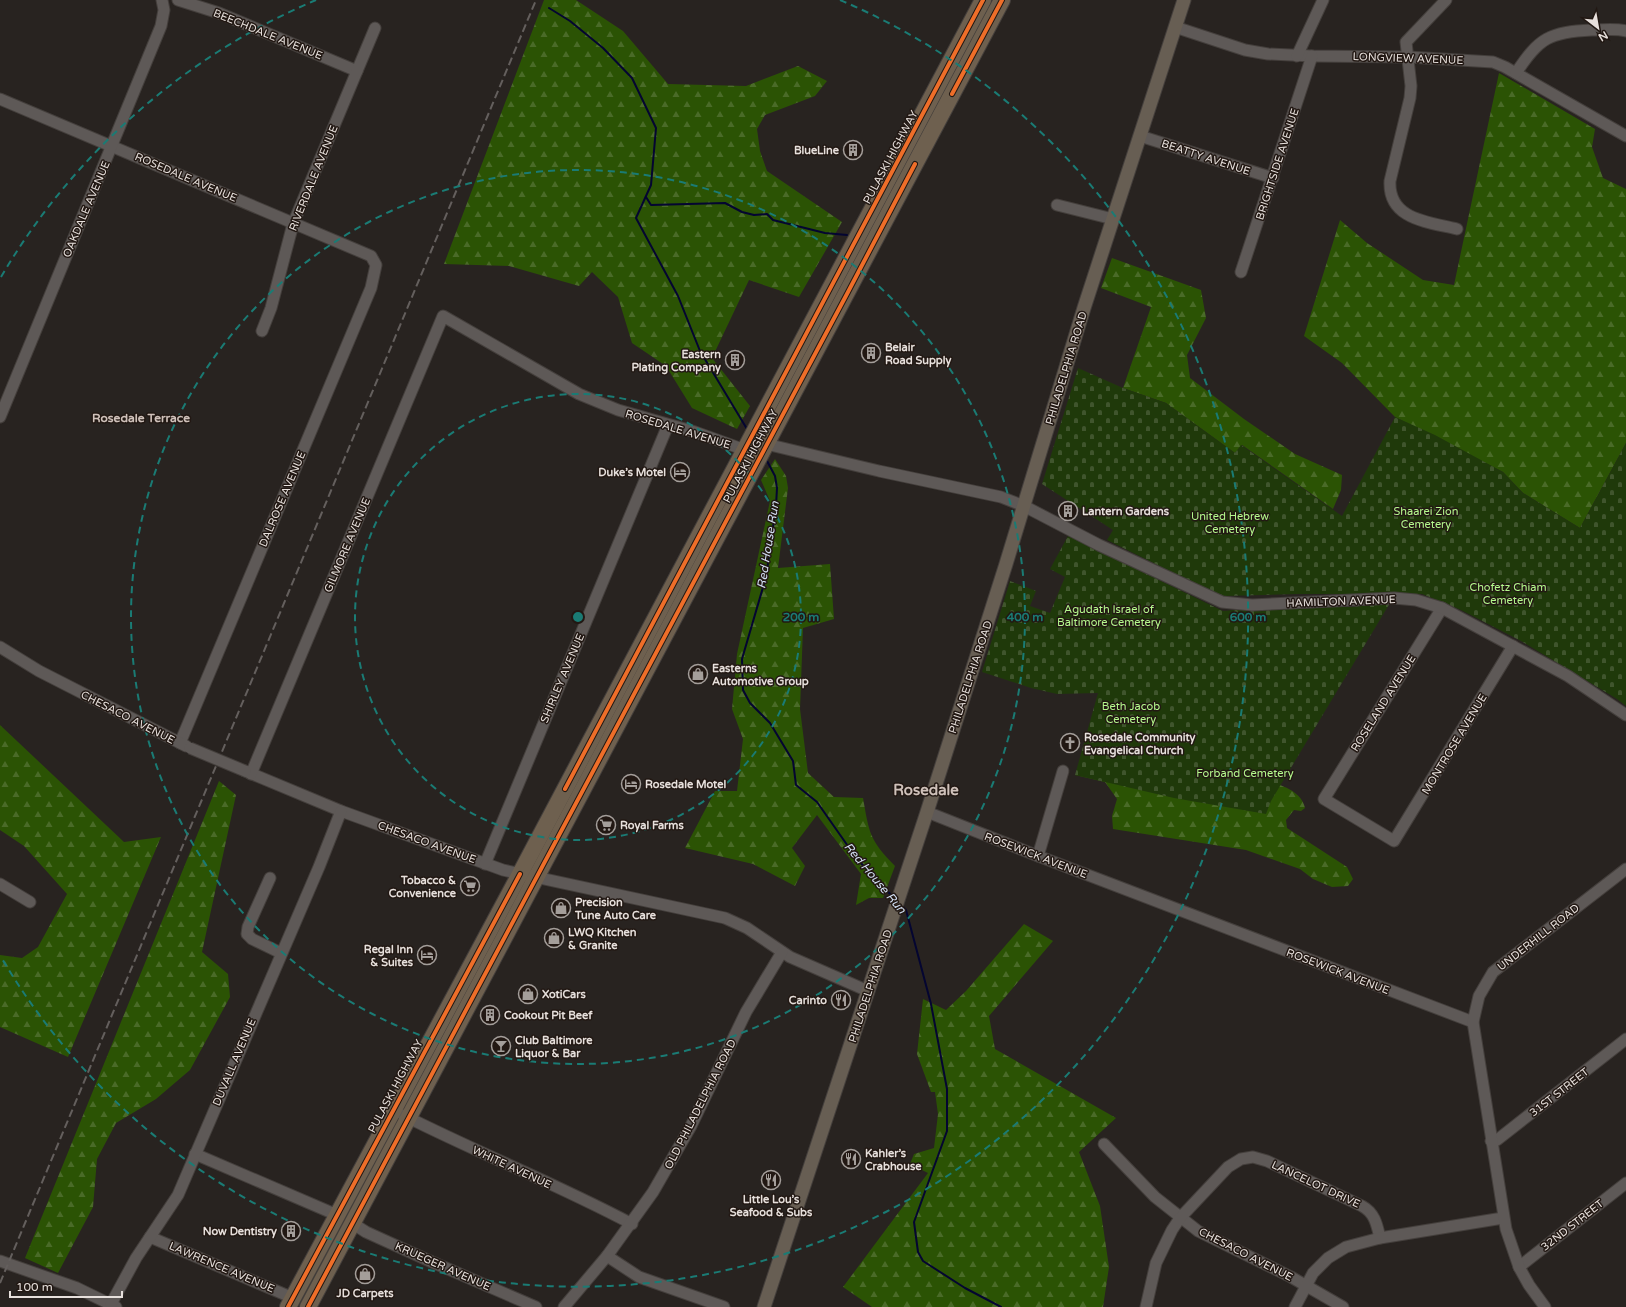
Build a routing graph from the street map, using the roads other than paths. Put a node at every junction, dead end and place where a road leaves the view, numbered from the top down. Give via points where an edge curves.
1 (162, 0) edge
2 (178, 0) edge
3 (983, 0) edge
4 (1002, 0) edge
5 (1184, 0) edge
6 (1323, 0) edge
7 (1446, 0) edge
8 (1175, 27) junction
9 (375, 28) dead end
10 (1626, 31) edge
11 (1297, 56) junction
12 (1312, 56) junction
13 (1408, 56) junction
14 (357, 71) junction
15 (1516, 73) junction
16 (0, 99) edge
17 (1140, 136) junction
18 (1626, 136) edge
19 (112, 146) junction
20 (1273, 178) junction
21 (1057, 205) dead end
22 (1113, 219) junction
23 (294, 224) junction
24 (1457, 229) dead end
25 (371, 256) joint
26 (1241, 272) dead end
27 (443, 316) joint
28 (262, 331) dead end
29 (0, 417) edge
30 (668, 426) junction
31 (766, 444) junction
32 (745, 450) junction
33 (1024, 506) junction
34 (1442, 608) junction
35 (1513, 646) junction
36 (0, 647) edge
37 (1626, 715) edge
38 (185, 746) junction
39 (1063, 771) dead end
40 (248, 772) junction
41 (341, 810) junction
42 (927, 812) junction
43 (1394, 841) joint
44 (1038, 856) junction
45 (485, 864) junction
46 (1626, 869) edge
47 (520, 874) junction
48 (270, 878) dead end
49 (536, 878) junction
50 (0, 884) edge
51 (30, 902) dead end
52 (782, 952) junction
53 (281, 953) junction
54 (868, 991) junction
55 (1472, 1022) junction
56 (1626, 1039) edge
57 (393, 1110) junction
58 (408, 1117) junction
59 (1491, 1141) junction
60 (1104, 1144) dead end
61 (195, 1154) junction
62 (1626, 1183) edge
63 (336, 1215) junction
64 (1180, 1218) junction
65 (1503, 1218) junction
66 (352, 1224) junction
67 (632, 1224) junction
68 (150, 1237) junction
69 (1380, 1238) junction
70 (607, 1256) junction
71 (0, 1261) edge
72 (1519, 1267) junction
73 (1306, 1285) junction
74 (290, 1302) edge
75 (113, 1306) edge
76 (308, 1307) edge
77 (536, 1307) edge
78 (564, 1307) edge
79 (724, 1307) edge
80 (764, 1307) edge
81 (1146, 1307) edge
82 (1295, 1307) edge
83 (1343, 1307) edge
84 (1545, 1307) edge

1 - 19 street, OAKDALE AVENUE via 164,10 161,26
2 - 14 street, BEECHDALE AVENUE via 219,13
3 - 32 highway, PULASKI HIGHWAY
4 - 31 highway, PULASKI HIGHWAY
5 - 8 main road, PHILADELPHIA ROAD
6 - 11 street
7 - 13 street via 1406,42
8 - 11 street, LONGVIEW AVENUE via 1252,52
8 - 17 main road, PHILADELPHIA ROAD
9 - 14 street, RIVERDALE AVENUE
10 - 15 street via 1573,31 1553,36 1534,48
11 - 12 street, LONGVIEW AVENUE
12 - 13 street, LONGVIEW AVENUE
12 - 20 street, BRIGHTSIDE AVENUE
13 - 15 street, LONGVIEW AVENUE via 1493,62
13 - 24 street via 1410,98 1390,181 1390,191 1395,204 1406,214 1415,219
14 - 23 street, RIVERDALE AVENUE
15 - 18 street, LONGVIEW AVENUE
16 - 19 street, ROSEDALE AVENUE
17 - 20 street, BEATTY AVENUE
17 - 22 main road, PHILADELPHIA ROAD
19 - 23 street, ROSEDALE AVENUE
19 - 29 street, OAKDALE AVENUE
20 - 26 street, BRIGHTSIDE AVENUE
21 - 22 street
22 - 33 main road, PHILADELPHIA ROAD
23 - 25 street, ROSEDALE AVENUE
23 - 28 street, RIVERDALE AVENUE via 271,308
25 - 38 street, DALROSE AVENUE via 376,262 377,269 371,288
27 - 30 street, ROSEDALE AVENUE via 579,394
27 - 40 street, GILMORE AVENUE
30 - 32 street, ROSEDALE AVENUE via 696,432
30 - 45 street, SHIRLEY AVENUE
31 - 32 street, ROSEDALE AVENUE
31 - 33 street, ROSEDALE AVENUE via 1001,497
31 - 49 highway, PULASKI HIGHWAY
32 - 47 highway, PULASKI HIGHWAY
33 - 34 street, HAMILTON AVENUE via 1099,545 1222,602 1252,605 1394,598 1416,600
33 - 42 main road, PHILADELPHIA ROAD
34 - 35 street, HAMILTON AVENUE
34 - 43 street, ROSELAND AVENUE via 1324,799
35 - 37 street, HAMILTON AVENUE via 1584,685
35 - 43 street, MONTROSE AVENUE
36 - 38 street, CHESACO AVENUE via 29,666
38 - 40 street, CHESACO AVENUE, bridge
39 - 44 street
40 - 41 street, CHESACO AVENUE
41 - 45 street, CHESACO AVENUE
41 - 53 street, DUVALL AVENUE via 319,868
42 - 44 street, ROSEWICK AVENUE
42 - 54 main road, PHILADELPHIA ROAD
44 - 55 street, ROSEWICK AVENUE
45 - 47 street, CHESACO AVENUE
46 - 55 street, UNDERHILL ROAD via 1497,969 1479,996
47 - 49 street, CHESACO AVENUE
47 - 57 highway, PULASKI HIGHWAY
48 - 53 street via 247,934
49 - 52 street, CHESACO AVENUE via 720,917 747,928
49 - 58 highway, PULASKI HIGHWAY
50 - 51 street
52 - 54 street, CHESACO AVENUE
52 - 67 street, OLD PHILADELPHIA ROAD via 737,1029 683,1140
53 - 61 street, DUVALL AVENUE
54 - 80 main road, PHILADELPHIA ROAD
55 - 59 street
56 - 59 street, 31ST STREET via 1497,1140
57 - 58 street, WHITE AVENUE
57 - 63 highway, PULASKI HIGHWAY
58 - 66 highway, PULASKI HIGHWAY
58 - 67 street, WHITE AVENUE
59 - 65 street
60 - 64 street, CHESACO AVENUE
61 - 63 street
61 - 68 street, DUVALL AVENUE via 178,1196
62 - 72 street, 32ND STREET
63 - 74 highway, PULASKI HIGHWAY
64 - 69 street, LANCELOT DRIVE via 1228,1166 1241,1159 1253,1157 1267,1161 1367,1208 1375,1219
64 - 73 street, CHESACO AVENUE via 1211,1238
64 - 81 street, LANCELOT DRIVE via 1156,1263
65 - 69 street
65 - 72 street
66 - 76 highway, PULASKI HIGHWAY
66 - 77 street, KRUEGER AVENUE
67 - 70 street, OLD PHILADELPHIA ROAD
68 - 74 street, LAWRENCE AVENUE
68 - 75 street, DUVALL AVENUE
69 - 73 street via 1355,1243 1337,1251 1320,1265
70 - 78 street, OLD PHILADELPHIA ROAD
70 - 79 street via 639,1276
71 - 75 street via 77,1288
72 - 84 street via 1528,1285
73 - 82 street
73 - 83 street, CHESACO AVENUE

